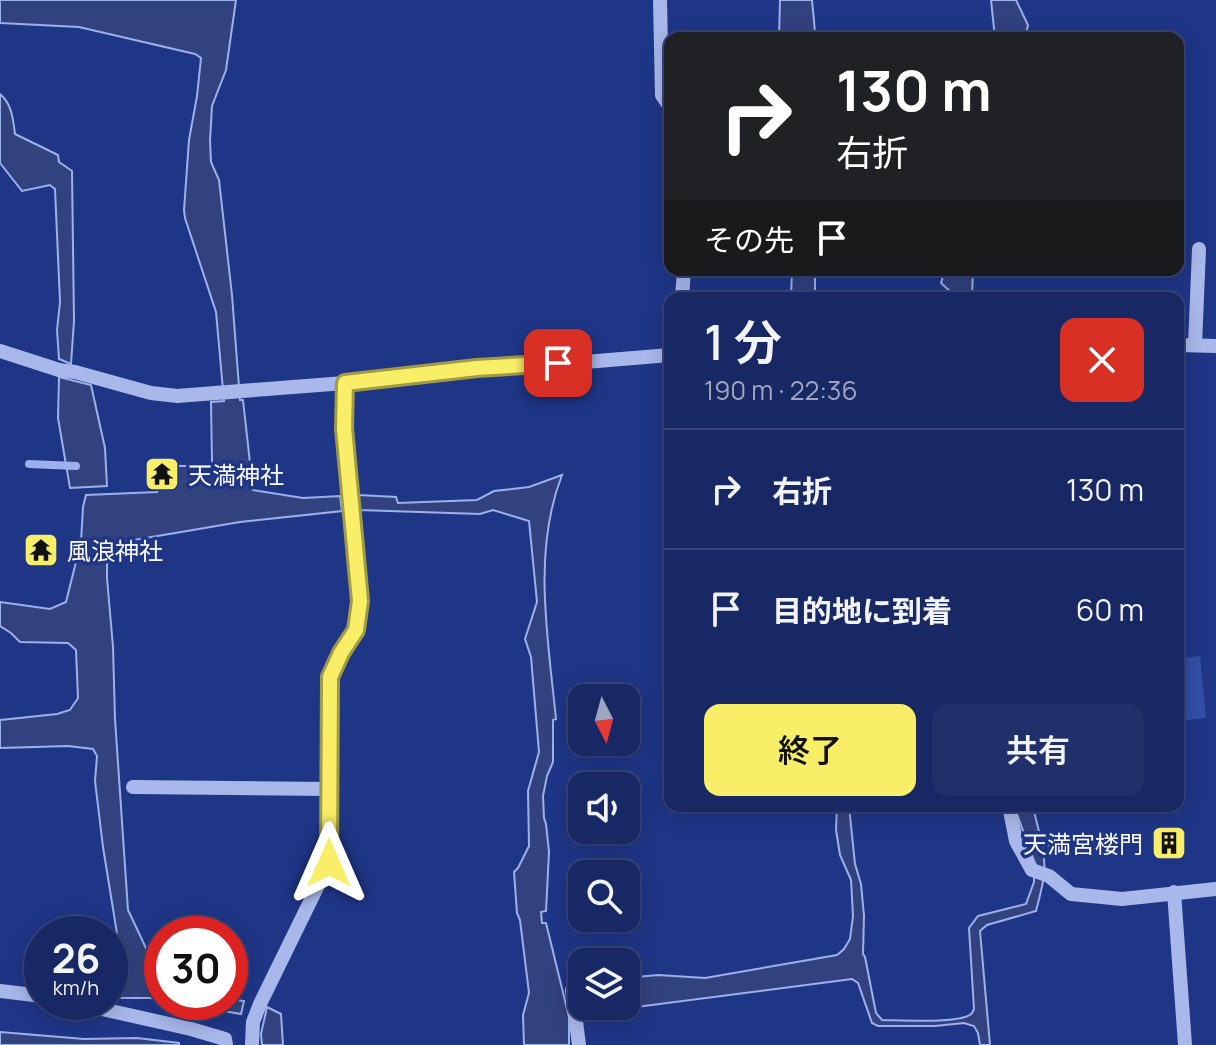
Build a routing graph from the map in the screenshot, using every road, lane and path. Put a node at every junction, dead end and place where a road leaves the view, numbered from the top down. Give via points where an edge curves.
1 (660, 0) edge
2 (664, 98) edge
3 (1199, 249) dead end
4 (1184, 345) edge
5 (1195, 345) junction
6 (1216, 346) edge
7 (0, 351) edge
8 (664, 355) edge
9 (345, 383) junction
10 (133, 787) dead end
11 (329, 789) junction
12 (1010, 812) edge
13 (1216, 889) edge
14 (1174, 892) junction
15 (0, 991) edge
16 (24, 994) edge
17 (128, 1015) edge
18 (577, 1020) edge
19 (226, 1045) edge
20 (252, 1045) edge
21 (579, 1045) edge
22 (1185, 1045) edge

1 - 2 street
3 - 5 street
4 - 5 street
5 - 6 street
7 - 9 street via 177,396
8 - 9 street
9 - 11 street via 344,428 360,601 356,630 330,677
10 - 11 street
11 - 20 street via 329,863 260,1004
12 - 14 street via 1016,841 1032,870 1071,894 1122,899
13 - 14 street
14 - 22 street
15 - 16 street
17 - 19 street via 225,1039
18 - 21 street

